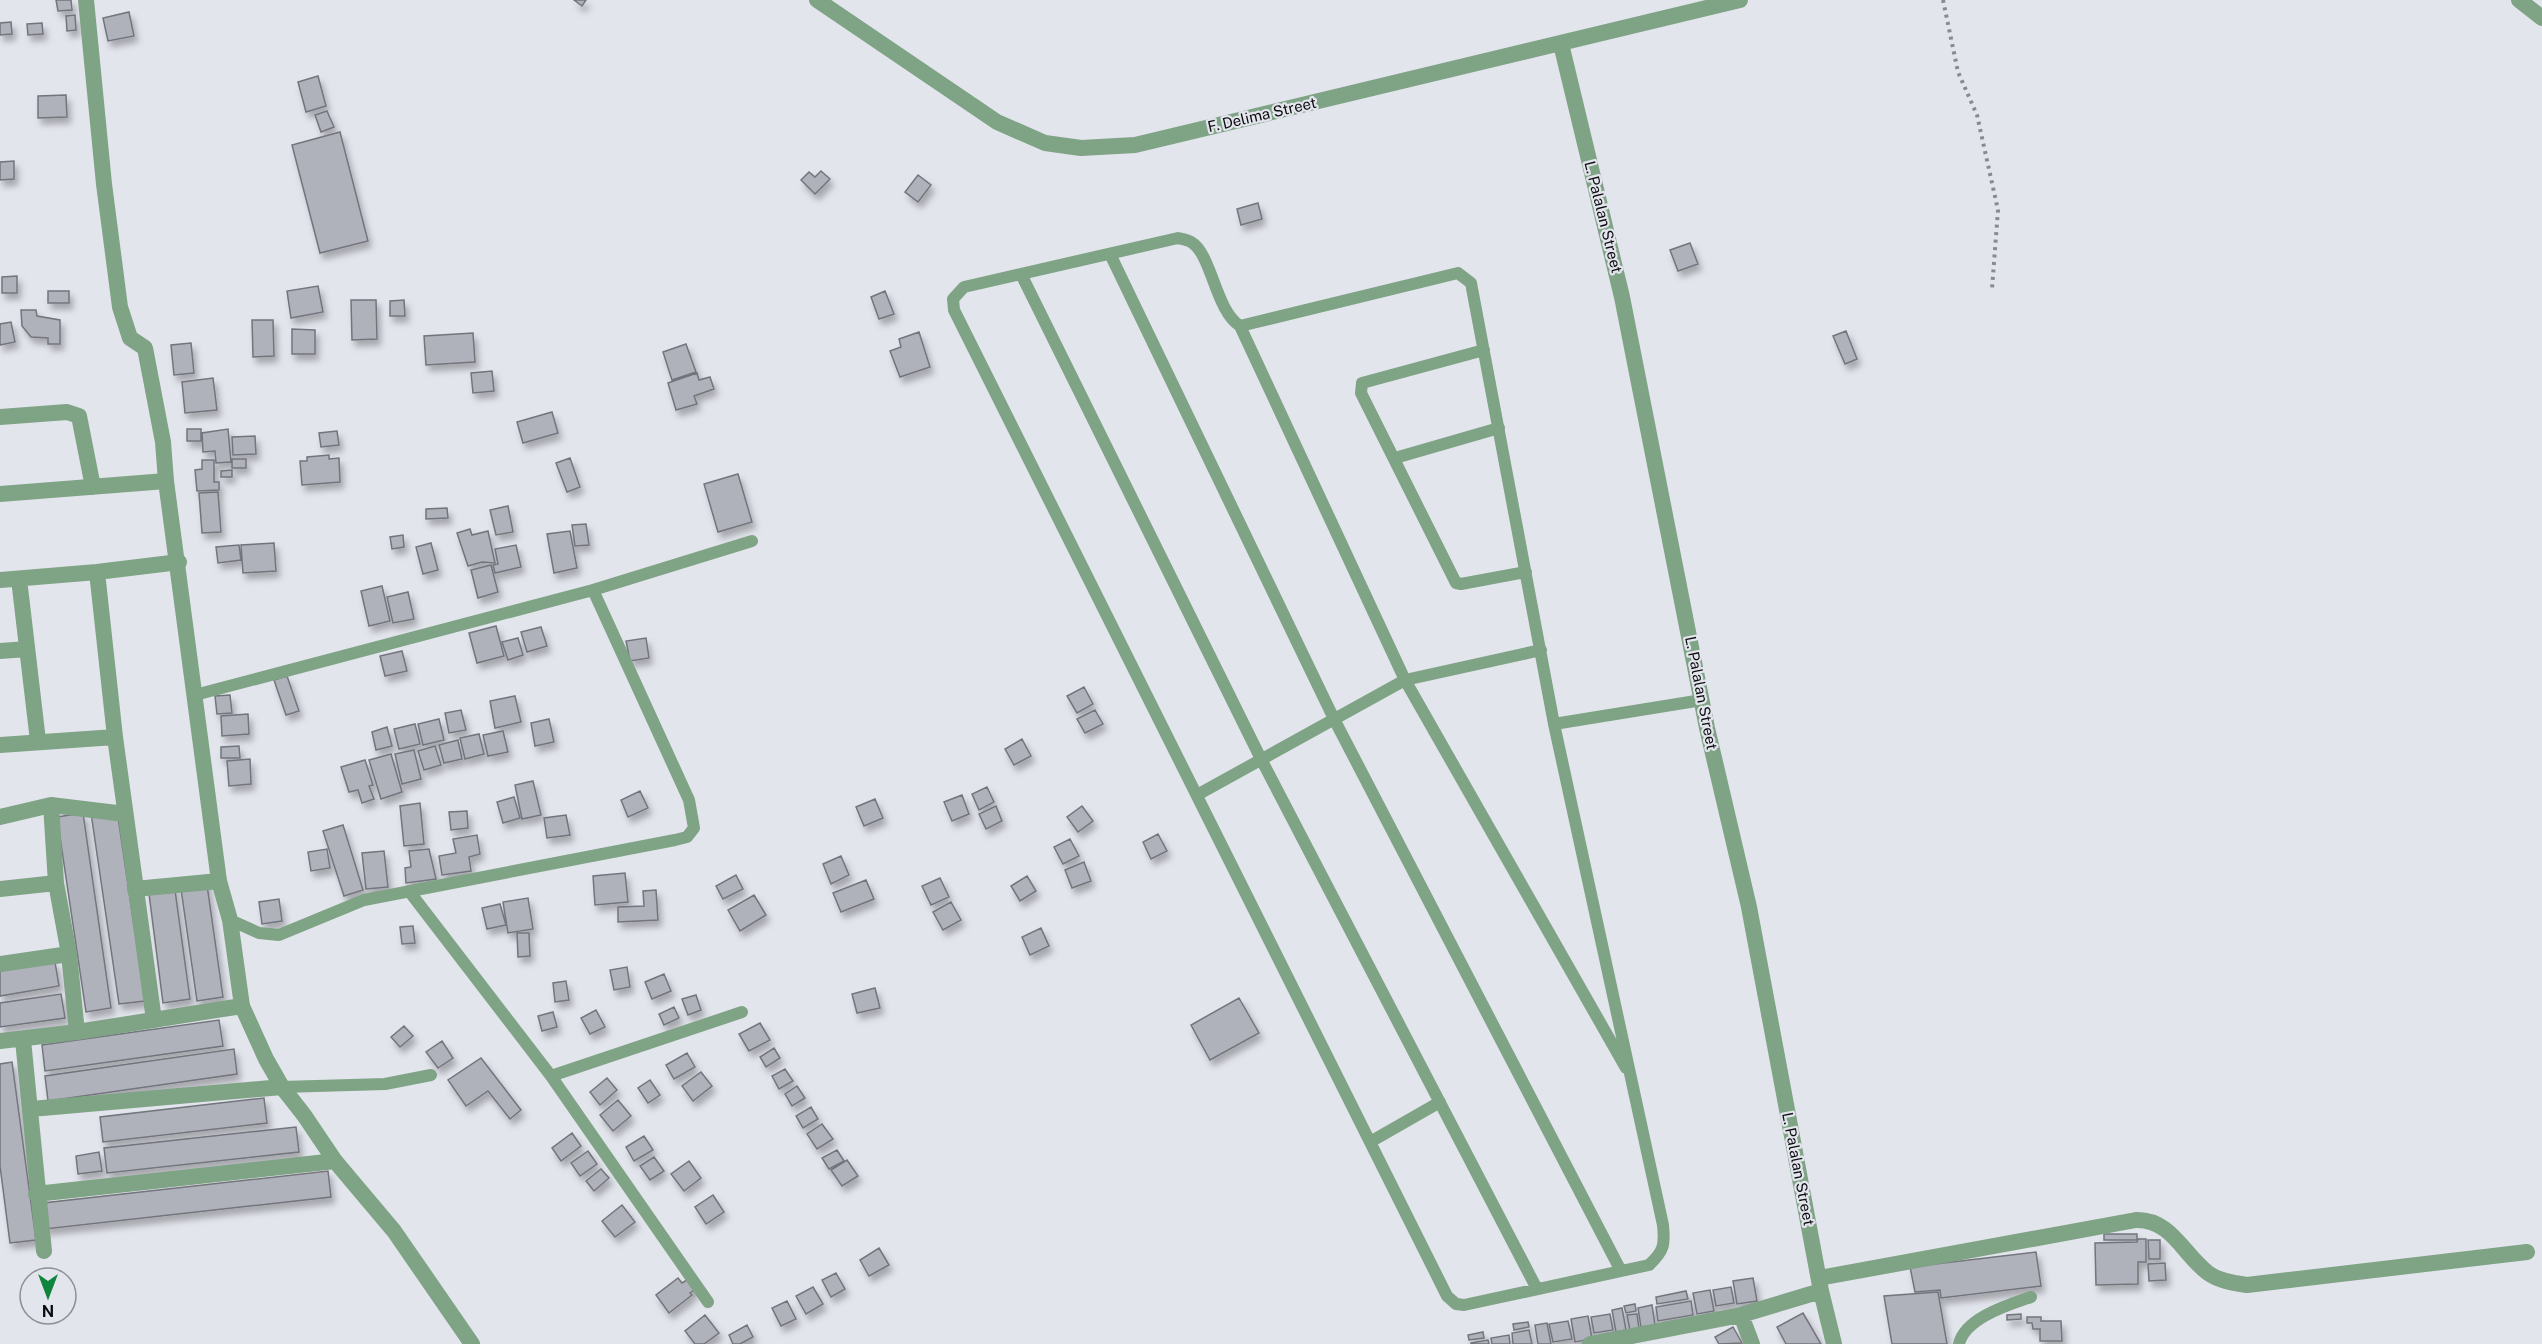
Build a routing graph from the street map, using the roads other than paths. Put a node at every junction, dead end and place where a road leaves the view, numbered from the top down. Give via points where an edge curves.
1 (86, 0) edge
2 (817, 0) edge
3 (2519, 0) edge
4 (1735, 1) edge
5 (2542, 18) edge
6 (1561, 44) junction
7 (1110, 254) junction
8 (1021, 274) junction
9 (1240, 326) junction
10 (1484, 350) junction
11 (0, 417) edge
12 (1499, 428) junction
13 (1395, 458) junction
14 (166, 481) junction
15 (93, 487) junction
16 (0, 494) edge
17 (752, 541) dead end
18 (179, 562) junction
19 (97, 572) junction
20 (1526, 572) junction
21 (19, 579) junction
22 (0, 580) edge
23 (593, 590) junction
24 (27, 649) junction
25 (1541, 650) junction
26 (0, 651) edge
27 (1405, 680) junction
28 (195, 695) junction
29 (1702, 700) junction
30 (1334, 719) junction
31 (1554, 724) junction
32 (115, 736) junction
33 (38, 741) junction
34 (0, 745) edge
35 (1262, 759) junction
36 (1197, 795) junction
37 (51, 805) junction
38 (125, 814) junction
39 (0, 816) edge
40 (219, 881) junction
41 (57, 883) junction
42 (135, 889) junction
43 (0, 890) edge
44 (409, 891) junction
45 (230, 920) junction
46 (69, 954) junction
47 (0, 964) edge
48 (242, 1006) junction
49 (742, 1012) dead end
50 (154, 1020) junction
51 (77, 1032) junction
52 (22, 1040) junction
53 (0, 1041) edge
54 (431, 1075) dead end
55 (551, 1076) junction
56 (1632, 1080) junction
57 (282, 1087) junction
58 (1440, 1102) junction
59 (31, 1109) junction
60 (1370, 1142) junction
61 (335, 1161) junction
62 (36, 1194) junction
63 (44, 1251) dead end
64 (2527, 1252) dead end
65 (1621, 1271) junction
66 (1820, 1285) junction
67 (1537, 1289) junction
68 (2031, 1297) dead end
69 (708, 1302) dead end
70 (1741, 1316) junction
71 (1672, 1337) edge
72 (472, 1344) edge
73 (1593, 1344) edge
74 (1752, 1344) edge
75 (1834, 1344) edge
76 (1959, 1344) edge

1 - 14 street via 120,307 130,338 145,348 164,442
2 - 6 street, F. Delima Street via 998,122 1045,143 1082,148 1135,145
3 - 5 street
4 - 6 street, F. Delima Street
6 - 29 street, L. Palalan Street via 1622,297
7 - 8 lane
7 - 9 lane via 1178,238 1192,242 1228,314
7 - 30 lane
8 - 35 lane
8 - 36 lane via 964,287 953,299 954,310
9 - 10 lane via 1458,273 1471,283
9 - 27 lane
10 - 12 lane
10 - 13 lane via 1362,383 1363,400
11 - 15 street via 67,412 79,416
12 - 13 lane
12 - 20 lane
13 - 20 lane via 1456,583
14 - 15 street
14 - 18 street
15 - 16 street
17 - 23 lane
18 - 19 street
18 - 28 street
19 - 21 street
19 - 32 street
20 - 25 lane
21 - 22 street
21 - 24 street
23 - 28 lane
23 - 44 lane via 689,800 694,828 687,837 675,840
24 - 26 street
24 - 33 street
25 - 27 lane
25 - 31 lane
27 - 30 lane
27 - 56 lane
28 - 40 street
29 - 31 lane
29 - 66 street, L. Palalan Street via 1749,907
30 - 35 lane
30 - 65 lane
31 - 56 lane
32 - 33 street
32 - 38 street
33 - 34 street
35 - 36 lane
35 - 58 lane
36 - 60 lane
37 - 38 street
37 - 39 street
37 - 41 street
38 - 42 street
40 - 42 street
40 - 45 street
41 - 43 street
41 - 46 street
42 - 50 street
44 - 45 lane via 364,900 279,934 259,933
44 - 55 lane
45 - 48 street
46 - 47 street
46 - 51 street
48 - 50 street
48 - 57 street
49 - 55 lane
50 - 51 street
51 - 52 street
52 - 53 street
52 - 59 street
54 - 57 lane via 386,1084
55 - 69 lane
56 - 65 lane via 1664,1225 1664,1241 1661,1254 1649,1264
57 - 59 street
57 - 61 street
58 - 60 lane
58 - 67 lane
59 - 62 street
60 - 67 lane via 1447,1296 1456,1304
61 - 62 street
61 - 72 street via 394,1232
62 - 63 street
64 - 66 street via 2247,1285 2209,1274 2156,1222 2136,1220
65 - 67 lane
66 - 70 street
66 - 75 street, L. Palalan Street
68 - 76 lane via 1999,1308 1964,1330
70 - 71 street
70 - 74 street
71 - 73 street

